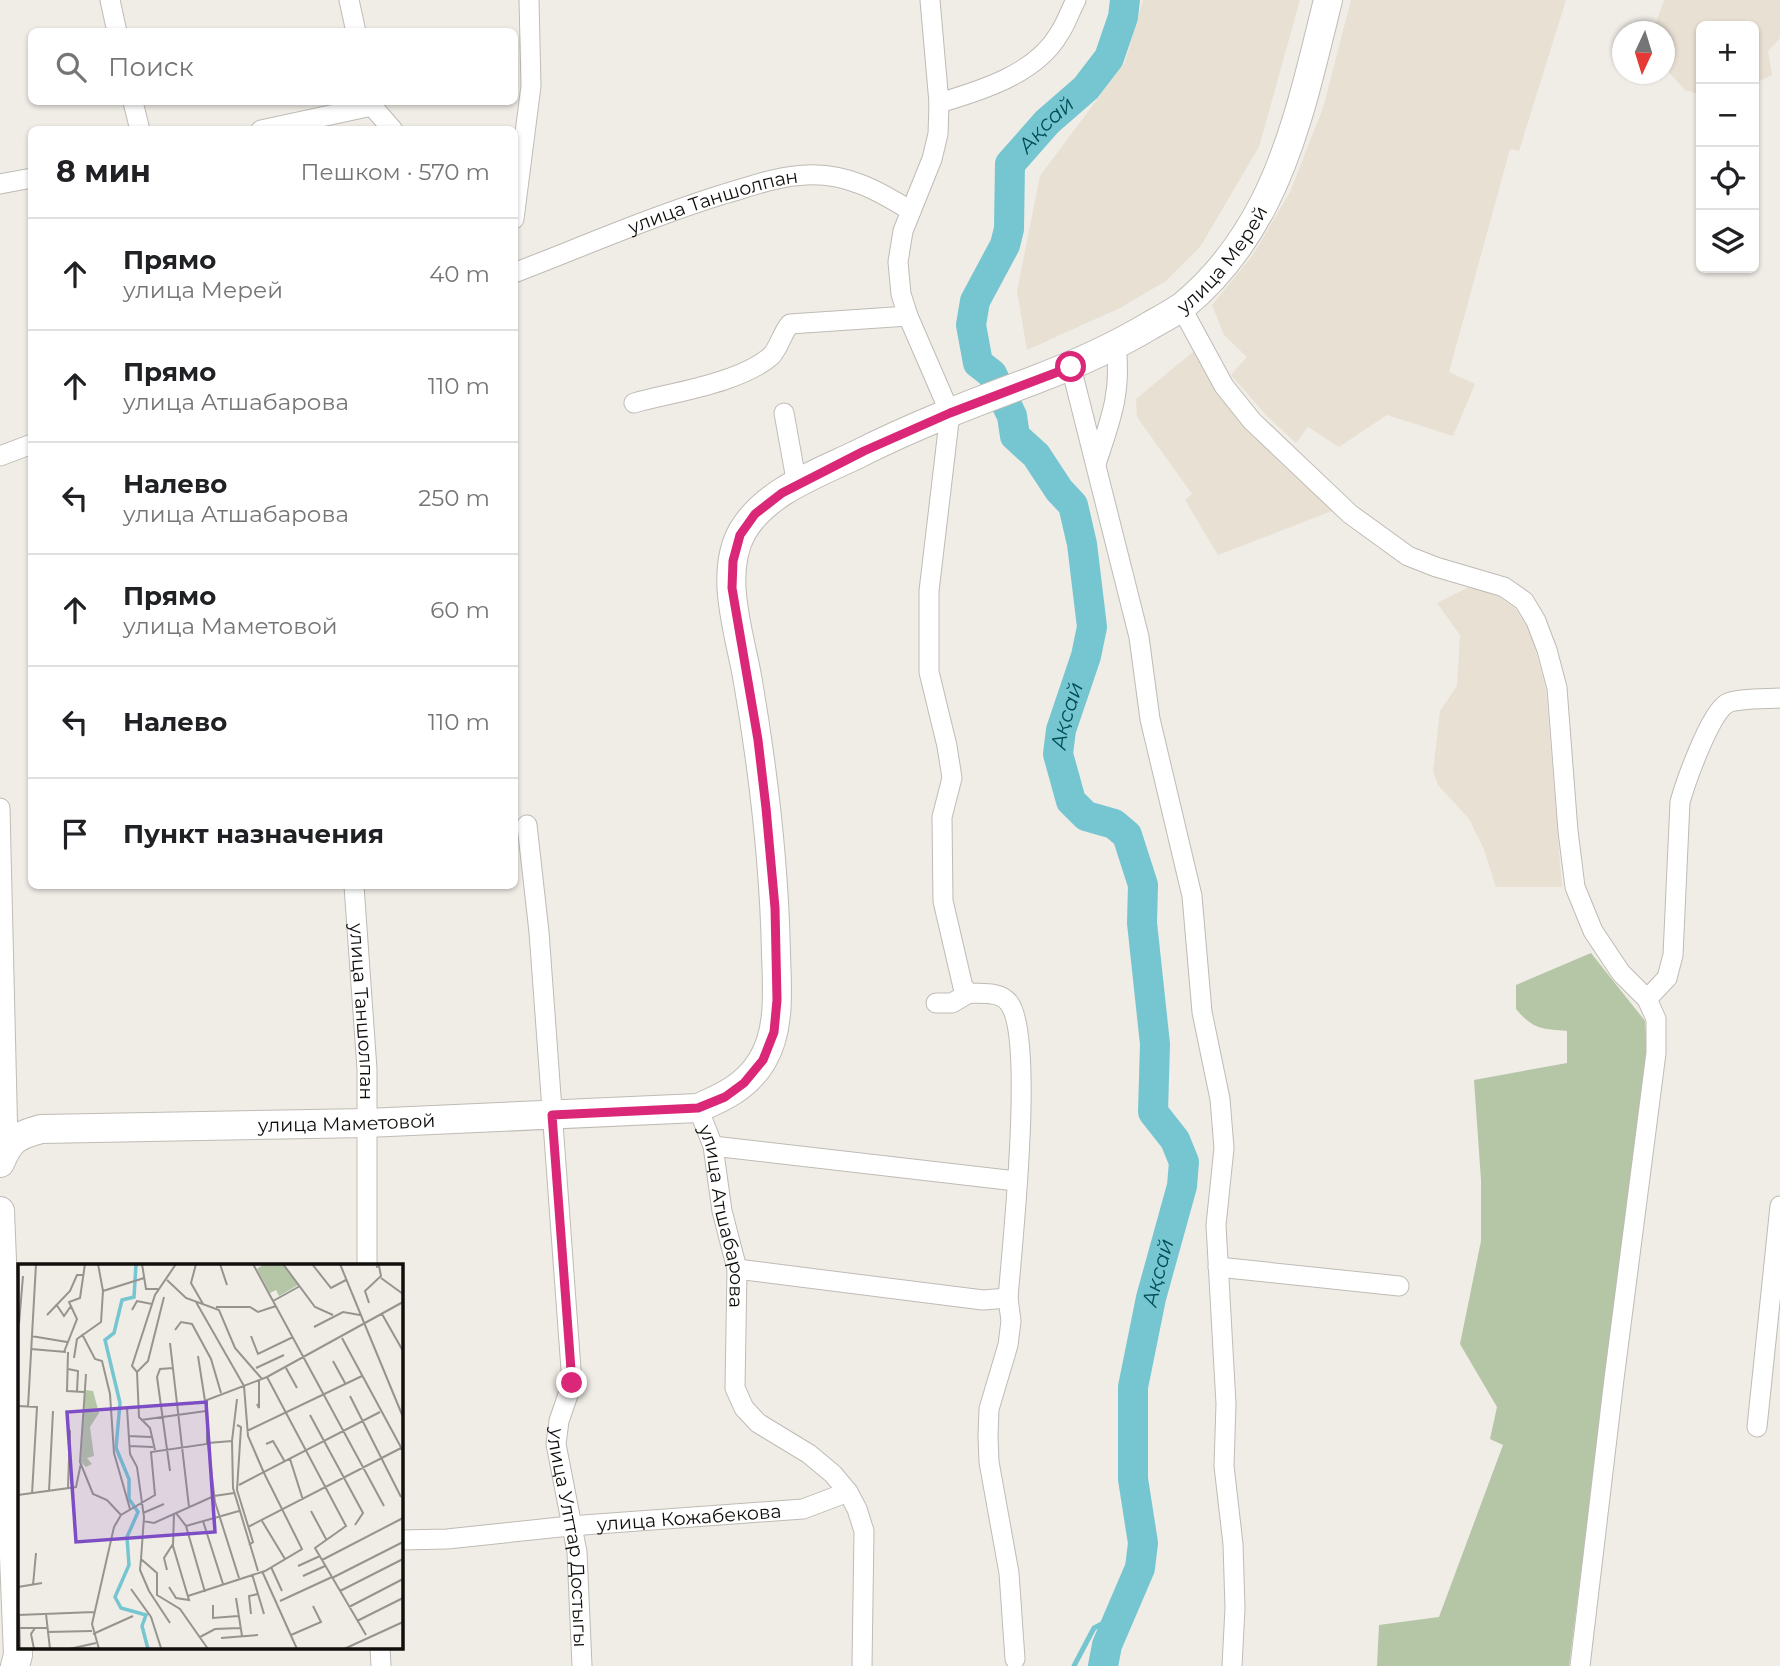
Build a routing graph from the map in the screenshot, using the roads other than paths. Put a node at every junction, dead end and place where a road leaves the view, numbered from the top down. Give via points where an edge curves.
1 (110, 0) edge
2 (349, 0) edge
3 (529, 0) edge
4 (930, 0) edge
5 (1076, 0) edge
6 (1328, 0) edge
7 (116, 28) edge
8 (355, 28) edge
9 (939, 103) junction
10 (134, 105) edge
11 (367, 105) edge
12 (372, 105) edge
13 (139, 126) edge
14 (278, 126) edge
15 (390, 126) edge
16 (28, 179) edge
17 (0, 184) edge
18 (518, 188) edge
19 (911, 211) junction
20 (518, 271) edge
21 (1181, 307) junction
22 (908, 316) junction
23 (1116, 346) junction
24 (1071, 367) junction
25 (982, 401) joint
26 (634, 403) dead end
27 (784, 413) dead end
28 (950, 413) junction
29 (28, 446) edge
30 (0, 456) edge
31 (1096, 464) junction
32 (797, 485) junction
33 (1780, 698) edge
34 (0, 808) edge
35 (527, 825) dead end
36 (354, 889) edge
37 (969, 993) junction
38 (1647, 999) junction
39 (936, 1003) dead end
40 (698, 1108) junction
41 (552, 1115) junction
42 (367, 1123) junction
43 (713, 1146) junction
44 (3, 1150) edge
45 (1016, 1181) junction
46 (1780, 1206) edge
47 (0, 1211) edge
48 (367, 1264) edge
49 (1218, 1267) junction
50 (737, 1269) junction
51 (1399, 1286) dead end
52 (1008, 1298) junction
53 (1757, 1427) dead end
54 (848, 1492) junction
55 (570, 1525) junction
56 (402, 1540) edge
57 (17, 1552) edge
58 (380, 1648) edge
59 (1015, 1659) dead end
60 (15, 1666) edge
61 (381, 1666) edge
62 (582, 1666) edge
63 (862, 1666) edge
64 (1232, 1666) edge
65 (1580, 1666) edge

1 - 7 street
2 - 8 street
3 - 18 street via 531,86
4 - 9 street
5 - 9 street via 1058,37 1032,64 990,88
6 - 21 main road, улица Мерей via 1304,93 1265,201 1217,274
9 - 19 street via 932,159
10 - 13 street
11 - 14 street
12 - 15 street
16 - 17 street
19 - 20 street, улица Таншолпан via 849,179 809,174 778,178 690,205
19 - 22 street via 898,262
21 - 23 main road, улица Мерей
21 - 38 street via 1224,386 1252,421 1350,514 1408,556 1504,587 1524,601 1540,631 1557,688 1576,887 1593,931 1621,973
22 - 26 street via 790,324 773,354 746,373
22 - 28 street
23 - 24 main road, улица Мерей
23 - 31 street via 1120,371 1116,401
24 - 25 main road, улица Мерей
24 - 31 street
25 - 28 main road, улица Атшабарова
27 - 32 street
28 - 32 main road, улица Атшабарова
28 - 37 street via 929,591 929,672 951,778 942,817 943,901 959,975
29 - 30 street
31 - 49 street via 1139,637 1150,719 1192,896 1202,1012 1220,1099 1224,1148 1216,1225
32 - 40 main road, улица Атшабарова via 755,514 740,535 733,561 732,588 758,740 775,908 774,1032 763,1060 744,1083
33 - 38 street via 1728,702 1717,713 1686,780 1680,802 1673,955 1667,978
34 - 44 street
35 - 41 street, улица Улттар Достыгы
36 - 42 street, улица Таншолпан
37 - 39 street via 952,1003
37 - 45 street via 1000,995 1010,1004 1017,1023 1022,1069
38 - 65 street via 1657,1019 1656,1053
40 - 41 main road, улица Маметовой
40 - 43 street, улица Атшабарова
41 - 42 main road, улица Маметовой
41 - 55 street, улица Улттар Достыгы via 572,1383 556,1444
42 - 44 main road, улица Маметовой via 41,1129 22,1135
42 - 48 street, улица Таншолпан
43 - 45 street
43 - 50 street, улица Атшабарова via 722,1211
45 - 52 street
46 - 53 street
47 - 57 main road
49 - 51 street
49 - 64 street via 1226,1404 1224,1466 1233,1544
50 - 52 street via 983,1300
50 - 54 street, улица Атшабарова via 735,1388 744,1408 758,1423 809,1454
52 - 59 street via 1008,1345 989,1409 988,1436 1009,1573
54 - 55 street, улица Кожабекова via 803,1509
54 - 63 street, улица Атшабарова via 864,1531
55 - 56 street, улица Кожабекова
55 - 62 street, улица Улттар Достыгы via 577,1552
57 - 60 main road
58 - 61 street

